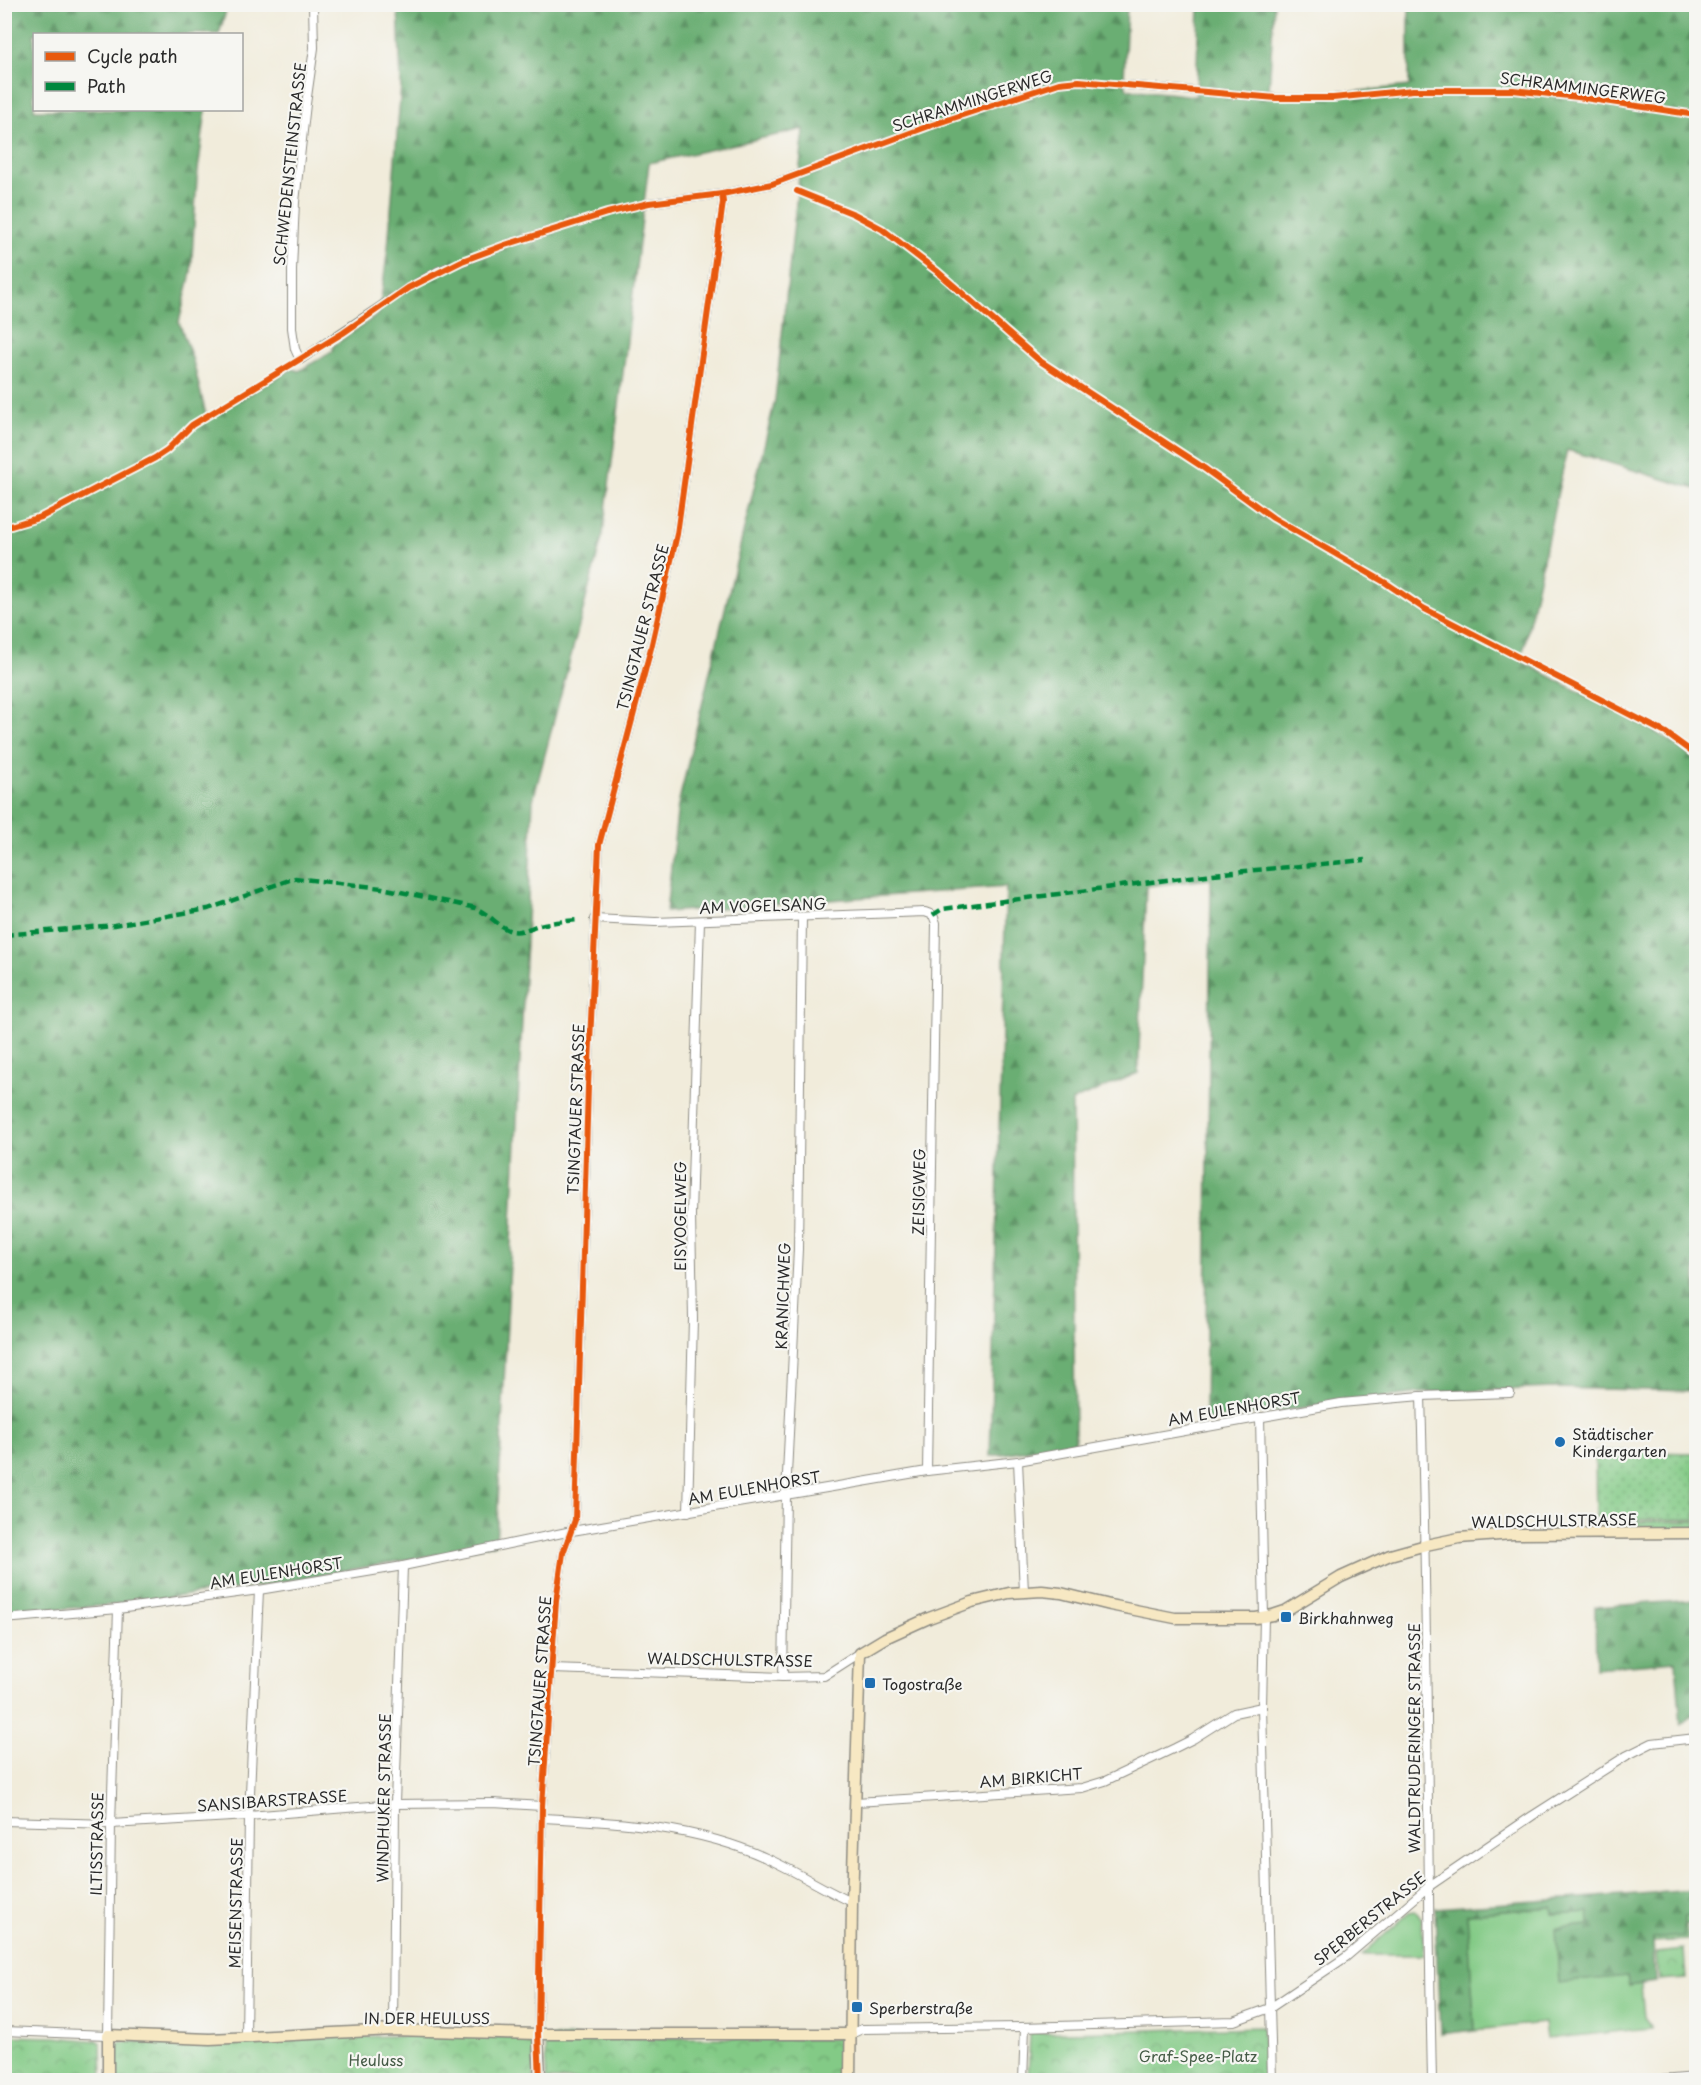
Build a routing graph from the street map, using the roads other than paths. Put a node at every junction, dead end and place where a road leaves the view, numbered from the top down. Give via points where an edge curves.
1 (313, 4) edge
2 (1696, 115) edge
3 (722, 194) junction
4 (300, 360) joint
5 (933, 915) joint
6 (802, 917) junction
7 (594, 919) junction
8 (700, 921) junction
9 (1510, 1393) dead end
10 (1421, 1396) junction
11 (1260, 1417) junction
12 (1018, 1461) junction
13 (927, 1471) junction
14 (786, 1495) junction
15 (688, 1512) junction
16 (572, 1531) junction
17 (1696, 1533) edge
18 (1425, 1545) junction
19 (403, 1566) junction
20 (259, 1590) junction
21 (1024, 1592) junction
22 (118, 1609) junction
23 (1263, 1617) junction
24 (4, 1619) edge
25 (860, 1653) junction
26 (552, 1669) junction
27 (783, 1677) junction
28 (1262, 1707) junction
29 (1696, 1738) edge
30 (856, 1802) junction
31 (394, 1804) junction
32 (542, 1806) junction
33 (249, 1816) junction
34 (542, 1818) junction
35 (4, 1821) edge
36 (111, 1824) junction
37 (1428, 1887) junction
38 (852, 1902) junction
39 (1270, 2007) junction
40 (1025, 2027) junction
41 (393, 2030) junction
42 (4, 2031) edge
43 (538, 2034) junction
44 (851, 2034) junction
45 (108, 2035) junction
46 (246, 2037) junction
47 (1696, 2077) edge
48 (108, 2080) edge
49 (540, 2080) edge
50 (850, 2080) edge
51 (1023, 2080) edge
52 (1272, 2080) edge
53 (1432, 2080) edge
54 (1661, 2080) edge

1 - 4 street, SCHWEDENSTEINSTRASSE via 314,48 296,198 292,270 292,328
2 - 3 street, SCHRAMMINGERWEG via 1513,90 1413,90 1333,98 1276,98 1059,83 772,184
3 - 4 street, SCHRAMMINGERWEG via 649,203 607,213 462,261 408,288
3 - 7 street, TSINGTAUER STRASSE via 677,534 598,845
5 - 6 street, AM VOGELSANG via 925,912
5 - 13 street, ZEISIGWEG via 936,922
6 - 8 street, AM VOGELSANG
6 - 14 street, KRANICHWEG via 798,1249
7 - 8 street, AM VOGELSANG
7 - 16 street, TSINGTAUER STRASSE
8 - 15 street, EISVOGELWEG via 691,1215 693,1319
9 - 10 street, AM EULENHORST
10 - 11 street, AM EULENHORST via 1341,1403
10 - 18 street, WALDTRUDERINGER STRASSE
11 - 12 street, AM EULENHORST
11 - 23 street
12 - 13 street, AM EULENHORST
12 - 21 street
13 - 14 street, AM EULENHORST
14 - 15 street, AM EULENHORST
14 - 27 street, KRANICHWEG
15 - 16 street, AM EULENHORST
16 - 19 street, AM EULENHORST
16 - 26 street, TSINGTAUER STRASSE via 563,1553 556,1601
17 - 18 street, WALDSCHULSTRASSE via 1513,1534
18 - 23 street, WALDSCHULSTRASSE via 1356,1570 1285,1611
18 - 37 street, WALDTRUDERINGER STRASSE
19 - 20 street, AM EULENHORST
19 - 31 street, WINDHUKER STRASSE
20 - 22 street, AM EULENHORST
20 - 33 street, MEISENSTRASSE
21 - 23 street, WALDSCHULSTRASSE via 1077,1595 1175,1618
21 - 25 street, WALDSCHULSTRASSE via 999,1595 942,1612
22 - 24 street, AM EULENHORST
22 - 36 street, ILTISSTRASSE
23 - 28 street
25 - 27 street, WALDSCHULSTRASSE via 824,1676
25 - 30 street
26 - 27 street, WALDSCHULSTRASSE
26 - 32 street, TSINGTAUER STRASSE
28 - 30 street, AM BIRKICHT via 1234,1713 1175,1748 1082,1788
28 - 39 street
29 - 37 street, SPERBERSTRASSE via 1652,1743 1626,1756
30 - 38 street
31 - 32 street, SANSIBARSTRASSE
31 - 33 street, SANSIBARSTRASSE
31 - 41 street, WINDHUKER STRASSE
32 - 34 street, TSINGTAUER STRASSE
33 - 36 street, SANSIBARSTRASSE
33 - 46 street, MEISENSTRASSE
34 - 38 street via 638,1824 710,1838 765,1857
34 - 43 street, TSINGTAUER STRASSE
35 - 36 street, SANSIBARSTRASSE
36 - 45 street, ILTISSTRASSE
37 - 39 street, SPERBERSTRASSE via 1346,1957
37 - 53 street, WALDTRUDERINGER STRASSE
38 - 44 street
39 - 40 street, SPERBERSTRASSE via 1234,2021
39 - 52 street
40 - 44 street, SPERBERSTRASSE via 862,2029
40 - 51 street
41 - 43 street, IN DER HEULUSS
41 - 46 street, IN DER HEULUSS
42 - 45 street, IN DER HEULUSS
43 - 44 street, IN DER HEULUSS
43 - 49 street
44 - 50 street
45 - 46 street, IN DER HEULUSS
45 - 48 street, ILTISSTRASSE
47 - 54 street

